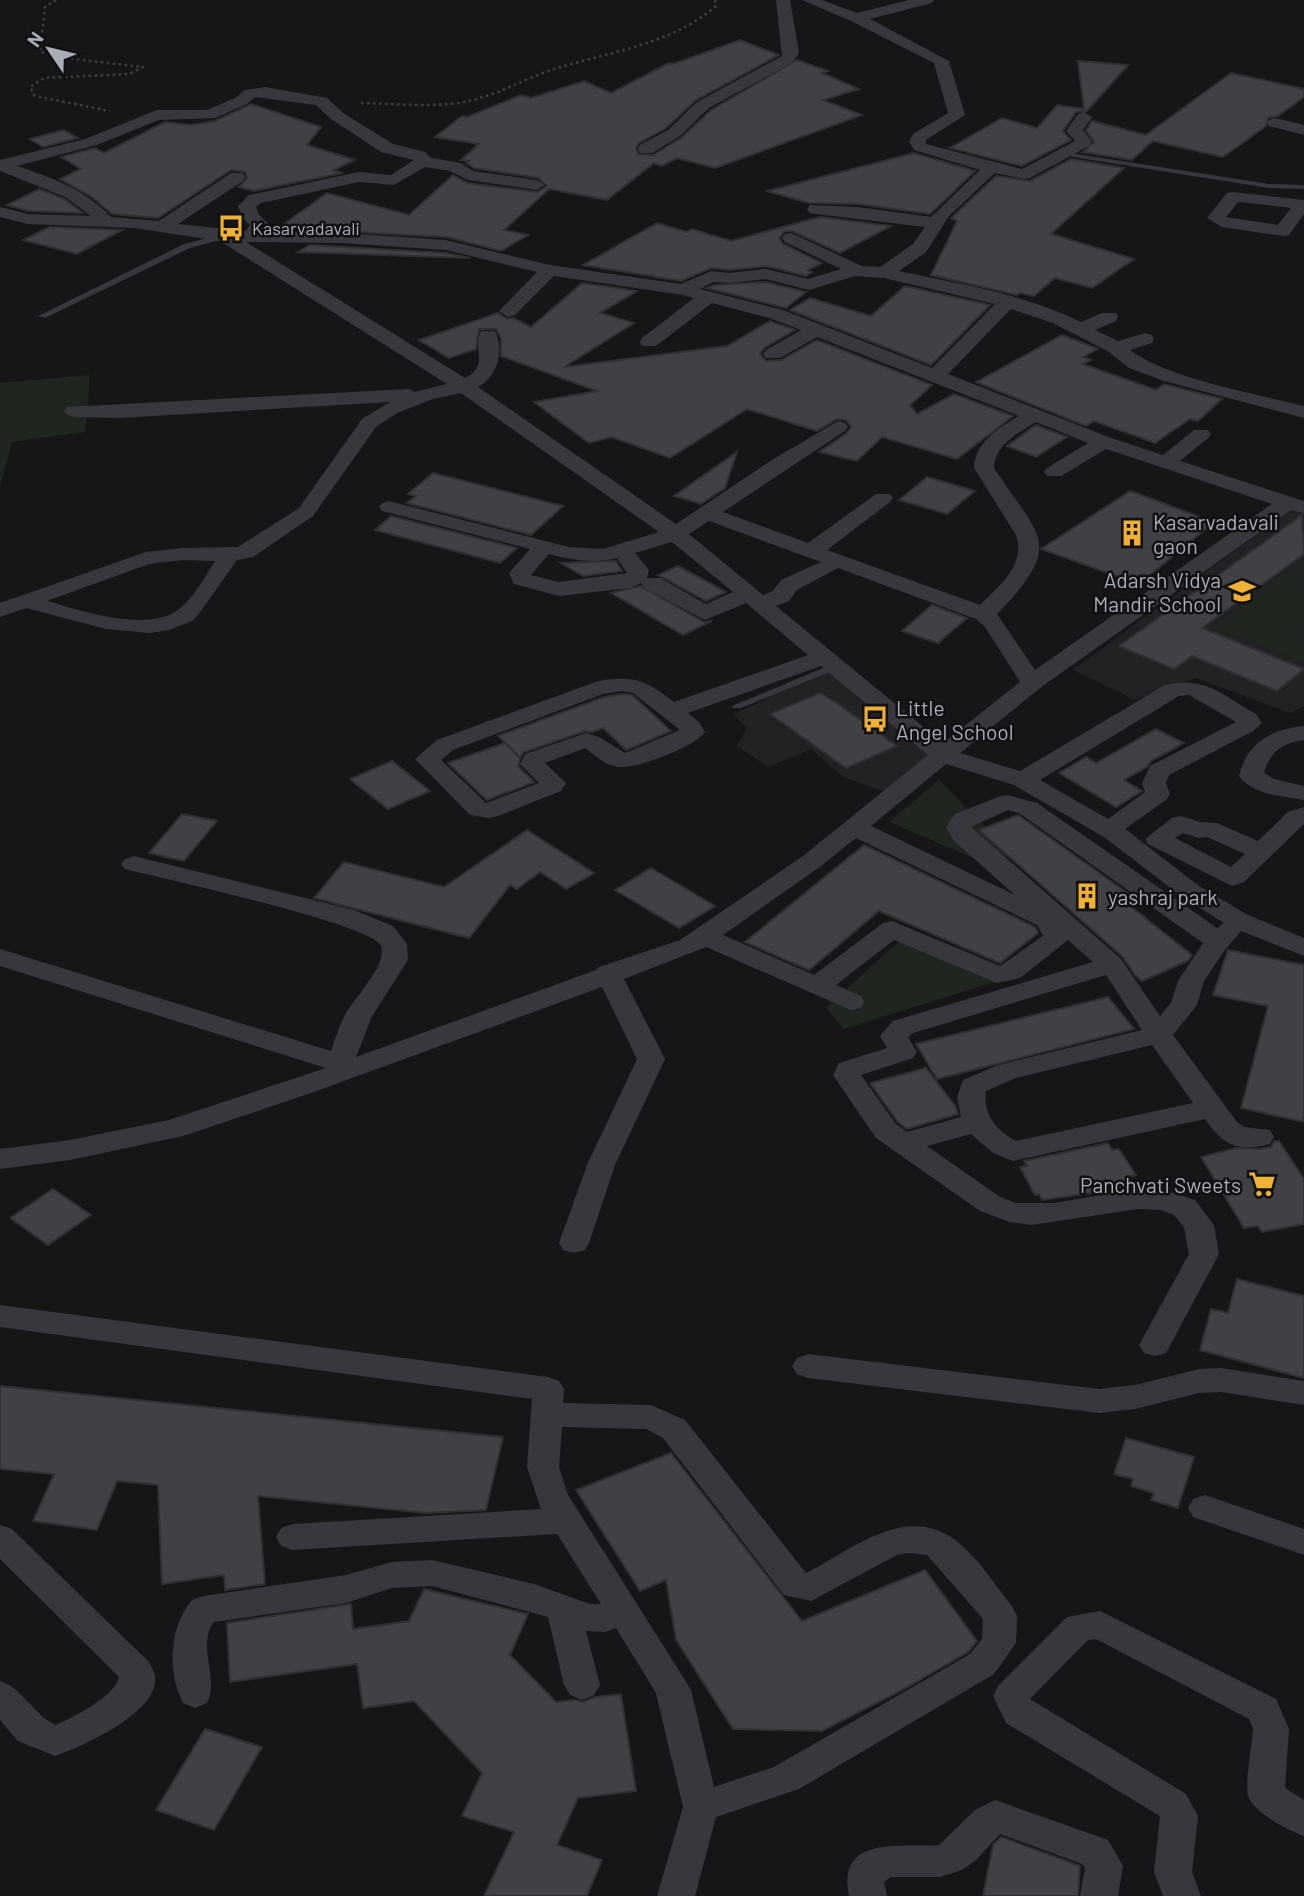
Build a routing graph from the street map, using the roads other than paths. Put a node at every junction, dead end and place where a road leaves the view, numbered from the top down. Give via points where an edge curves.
1 (783, 0) edge
2 (809, 0) edge
3 (927, 0) edge
4 (856, 18) junction
5 (1084, 117) dead end
6 (1275, 123) dead end
7 (1302, 129) edge
8 (646, 149) dead end
9 (1073, 155) dead end
10 (422, 162) junction
11 (989, 167) junction
12 (237, 177) dead end
13 (500, 180) junction
14 (537, 185) dead end
15 (482, 197) dead end
16 (1303, 199) edge
17 (816, 209) dead end
18 (0, 212) edge
19 (105, 221) junction
20 (934, 223) junction
21 (162, 227) junction
22 (224, 236) junction
23 (251, 236) junction
24 (791, 238) dead end
25 (550, 270) junction
26 (858, 271) junction
27 (884, 273) junction
28 (684, 290) junction
29 (709, 296) junction
30 (1008, 302) junction
31 (508, 311) dead end
32 (41, 316) dead end
33 (1109, 317) dead end
34 (1081, 329) junction
35 (815, 330) junction
36 (488, 335) dead end
37 (1145, 339) dead end
38 (649, 342) dead end
39 (1116, 348) junction
40 (772, 354) dead end
41 (934, 377) junction
42 (464, 386) junction
43 (427, 394) junction
44 (74, 411) dead end
45 (1304, 412) edge
46 (1036, 414) junction
47 (838, 427) dead end
48 (1201, 433) dead end
49 (1104, 442) junction
50 (1166, 462) junction
51 (1054, 472) dead end
52 (883, 498) dead end
53 (1296, 505) edge
54 (389, 507) dead end
55 (709, 514) junction
56 (676, 534) junction
57 (544, 547) junction
58 (622, 550) junction
59 (811, 551) junction
60 (230, 555) junction
61 (828, 567) dead end
62 (652, 583) dead end
63 (754, 599) junction
64 (26, 601) junction
65 (0, 610) edge
66 (984, 614) junction
67 (829, 661) junction
68 (1031, 684) junction
69 (737, 705) dead end
70 (671, 710) junction
71 (1304, 733) edge
72 (944, 756) junction
73 (1034, 780) junction
74 (1304, 793) edge
75 (1007, 803) junction
76 (1304, 814) edge
77 (1117, 823) junction
78 (855, 828) junction
79 (1261, 852) dead end
80 (134, 864) dead end
81 (1239, 920) junction
82 (704, 936) junction
83 (1303, 940) edge
84 (1218, 942) junction
85 (0, 957) edge
86 (1112, 965) junction
87 (608, 974) junction
88 (816, 987) junction
89 (850, 1002) dead end
90 (1159, 1035) junction
91 (347, 1065) junction
92 (1212, 1108) junction
93 (978, 1122) junction
94 (1260, 1138) dead end
95 (903, 1143) junction
96 (0, 1159) edge
97 (574, 1243) dead end
98 (0, 1316) edge
99 (1156, 1345) dead end
100 (808, 1366) dead end
101 (1304, 1393) edge
102 (547, 1415) junction
103 (1205, 1508) dead end
104 (566, 1520) junction
105 (293, 1537) dead end
106 (0, 1538) edge
107 (1304, 1542) edge
108 (623, 1608) junction
109 (563, 1610) junction
110 (582, 1685) dead end
111 (195, 1693) dead end
112 (0, 1696) edge
113 (701, 1807) junction
114 (1304, 1819) edge
115 (676, 1896) edge
116 (869, 1896) edge
117 (1099, 1896) edge
118 (1182, 1896) edge

1 - 8 street via 788,59 703,105 674,132
2 - 4 street
3 - 4 street
4 - 11 street via 941,61 957,115 919,137 920,147
5 - 11 street via 1074,128 1084,141 1080,146 1024,174
6 - 7 street
9 - 16 lane via 1269,186
10 - 13 street
10 - 19 street via 419,156 387,148 321,101 251,93 209,115 157,115 91,142 0,165 90,203
10 - 23 street via 394,180 359,177 255,199 247,206 251,218 260,224
11 - 20 street
12 - 21 street
13 - 14 street
13 - 15 street
17 - 20 street
18 - 19 street via 28,219
19 - 21 street
20 - 27 street via 920,248
21 - 22 street
22 - 23 street
22 - 32 lane via 187,246
22 - 42 street
23 - 25 street via 446,245
24 - 26 street
25 - 28 street
25 - 31 street
26 - 27 street
26 - 28 street via 810,285 766,274 711,276
27 - 30 street
28 - 29 street
29 - 35 street
29 - 38 street
30 - 34 street
30 - 41 street
33 - 34 street
34 - 39 street
35 - 40 street
35 - 41 street
36 - 42 street via 489,362 482,377
37 - 39 street
39 - 45 street via 1136,363 1171,377
41 - 46 street
42 - 43 street
42 - 56 street
43 - 44 street
43 - 60 street via 369,423 298,519 245,552
46 - 49 street
46 - 66 street via 990,447 983,461 1027,535 1031,551 1022,572
47 - 55 street
48 - 50 street
49 - 50 street
49 - 51 street
50 - 53 street
52 - 59 street
53 - 68 street
54 - 57 street
55 - 56 street
55 - 59 street
56 - 58 street
56 - 63 street
57 - 58 street via 585,556
57 - 58 street via 520,573 522,579 559,589 630,581 638,570
59 - 66 street
60 - 64 street via 146,558
60 - 64 street via 185,615 162,624 117,624
61 - 63 street via 789,585 781,596
62 - 63 street via 705,613
63 - 67 street
64 - 65 street
66 - 68 street
67 - 69 lane
67 - 70 street
67 - 72 street
68 - 72 street
70 - 70 street via 642,688 622,684 598,688 445,745 428,759 480,810 489,811 552,786 531,761 568,746 593,741 612,758 625,761 691,735 691,727
71 - 74 street via 1270,743 1251,776 1266,785
72 - 73 street
72 - 78 street
73 - 75 street
73 - 77 street
73 - 77 street via 1173,690 1193,688 1248,719 1245,726 1159,771 1154,782 1158,794
75 - 84 street via 1028,808
75 - 86 street via 964,819 958,827 963,836
76 - 79 street
77 - 81 street via 1190,891
78 - 82 street
78 - 88 street via 1046,919 1057,933 1055,940 1011,972 997,975 892,929
80 - 91 street via 345,916 384,932 394,944 395,960 358,1016
81 - 83 street
81 - 84 street
82 - 87 street via 689,946
82 - 88 street
84 - 90 street via 1191,981 1184,1005
85 - 91 street
86 - 90 street
86 - 95 street via 903,1027 894,1036 903,1052 849,1069 847,1075 875,1117
87 - 91 street
87 - 97 street via 651,1059 601,1165
88 - 89 street
90 - 92 street
90 - 93 street via 973,1086 970,1098
91 - 96 street via 173,1129
92 - 93 street via 1013,1152 989,1139
92 - 94 street via 1237,1137
93 - 95 street
95 - 99 street via 1009,1213 1032,1216 1159,1198 1181,1203 1195,1215 1204,1254
98 - 102 street via 548,1389
100 - 101 street via 1100,1401 1221,1380
102 - 104 street via 543,1467 552,1498
102 - 113 street via 650,1417 674,1429 796,1585 811,1587 895,1541 918,1538 938,1545 1000,1616 999,1643 982,1664 786,1778
103 - 107 street
104 - 105 street
104 - 108 street
106 - 112 street via 136,1671 138,1683 127,1700 55,1741 31,1730
108 - 109 street via 605,1618
108 - 113 street via 673,1689
109 - 110 street
109 - 111 street via 534,1598 432,1573 393,1575 346,1588 204,1610 191,1628
113 - 115 street
114 - 118 street via 1266,1794 1271,1729 1263,1709 1100,1625 1079,1627 1011,1696 1018,1713 1173,1805 1180,1816 1173,1872
116 - 117 street via 864,1878 873,1865 885,1860 951,1858 995,1816 1095,1852 1104,1866

